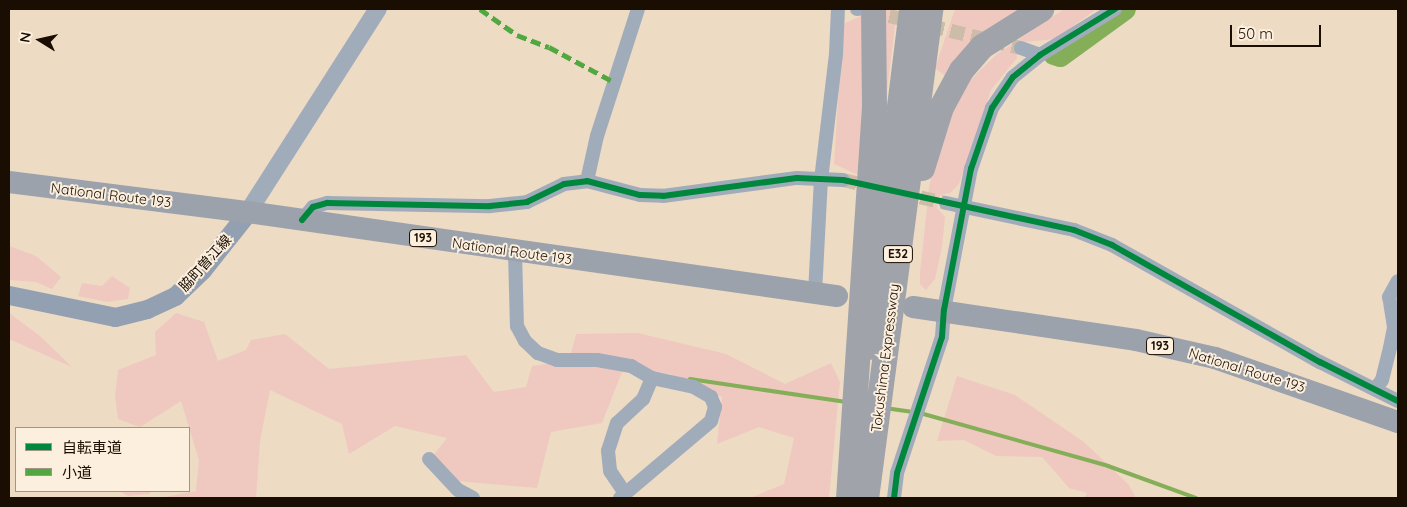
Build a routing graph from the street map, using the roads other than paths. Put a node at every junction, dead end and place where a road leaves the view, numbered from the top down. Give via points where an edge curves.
1 (378, 9) edge
2 (638, 9) edge
3 (838, 9) edge
4 (873, 9) edge
5 (911, 9) edge
6 (930, 9) edge
7 (1041, 9) edge
8 (1115, 9) edge
9 (1021, 48) tunnel mouth
10 (1040, 55) junction
11 (588, 180) junction
12 (821, 180) junction
13 (843, 180) tunnel mouth
14 (9, 182) edge
15 (946, 203) tunnel mouth
16 (963, 207) junction
17 (248, 212) junction
18 (302, 220) junction
19 (515, 252) junction
20 (1398, 281) edge
21 (815, 293) junction
22 (9, 295) edge
23 (837, 296) dead end
24 (913, 307) dead end
25 (944, 310) junction
26 (652, 378) junction
27 (1376, 388) junction
28 (880, 393) junction
29 (1398, 401) edge
30 (1398, 422) edge
31 (429, 459) dead end
32 (622, 495) edge
33 (473, 498) edge
34 (849, 498) edge
35 (866, 498) edge
36 (894, 498) edge

1 - 17 street
2 - 11 street via 597,136
3 - 12 street
4 - 34 highway via 874,104
5 - 34 highway, Tokushima Expressway / E32
6 - 28 highway, Tokushima Expressway / E32
7 - 28 highway via 982,46 961,70 941,107 924,158
8 - 10 street
9 - 10 street
10 - 16 street via 1013,77 992,108
11 - 12 street via 640,195 663,196 782,179
11 - 18 street via 564,184 527,202 490,206 327,203 313,207
12 - 13 street
12 - 21 street
14 - 17 highway, National Route 193 / 193
15 - 16 street
16 - 25 street
16 - 27 street via 1074,230 1112,245 1320,362
17 - 18 highway, National Route 193 / 193
17 - 22 main road, 脇町曽江線 via 202,270 181,290 147,309 115,317
18 - 19 highway, National Route 193 / 193
19 - 21 highway, National Route 193 / 193
19 - 26 street via 517,326 525,341 538,352 557,360 597,360 631,366
20 - 27 street via 1389,297 1394,327 1390,348 1382,380
21 - 23 highway, National Route 193 / 193
24 - 25 highway, National Route 193 / 193
25 - 30 highway, National Route 193 / 193 via 1136,340 1215,358
25 - 36 street via 942,337 898,474
26 - 32 street via 643,399 617,423 608,451 610,471
26 - 32 street via 694,387 711,397 715,407 711,421
27 - 29 street
28 - 35 highway, Tokushima Expressway / E32
31 - 33 street via 458,490

